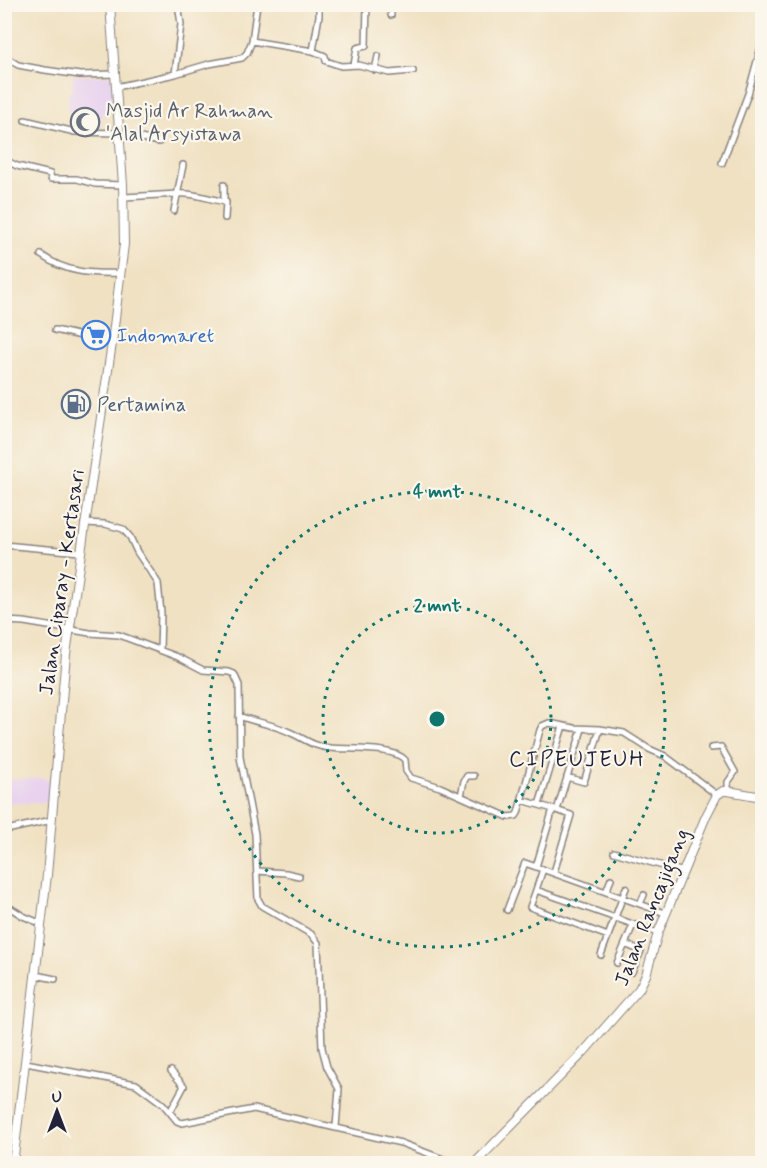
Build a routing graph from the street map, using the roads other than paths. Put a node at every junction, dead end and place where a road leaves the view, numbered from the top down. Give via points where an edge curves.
1 (110, 4) edge
2 (178, 4) edge
3 (257, 4) edge
4 (319, 4) edge
5 (367, 4) edge
6 (390, 4) edge
7 (392, 15) dead end
8 (252, 41) junction
9 (762, 43) edge
10 (313, 51) junction
11 (4, 56) edge
12 (378, 56) dead end
13 (354, 65) junction
14 (375, 70) junction
15 (413, 71) dead end
16 (115, 74) junction
17 (175, 74) junction
18 (116, 87) junction
19 (25, 120) dead end
20 (119, 135) junction
21 (159, 142) dead end
22 (7, 161) dead end
23 (722, 163) dead end
24 (183, 165) dead end
25 (123, 185) junction
26 (224, 185) dead end
27 (178, 194) junction
28 (124, 196) junction
29 (224, 202) junction
30 (174, 211) dead end
31 (225, 218) dead end
32 (41, 255) dead end
33 (121, 273) junction
34 (55, 330) dead end
35 (112, 343) junction
36 (84, 523) junction
37 (4, 545) edge
38 (80, 552) junction
39 (4, 621) edge
40 (69, 630) junction
41 (160, 650) junction
42 (239, 716) junction
43 (563, 726) junction
44 (582, 729) junction
45 (600, 729) junction
46 (711, 748) dead end
47 (474, 776) dead end
48 (567, 777) junction
49 (728, 791) junction
50 (717, 795) junction
51 (461, 796) junction
52 (762, 797) edge
53 (522, 800) junction
54 (539, 805) junction
55 (555, 810) junction
56 (52, 820) junction
57 (11, 829) dead end
58 (614, 852) dead end
59 (536, 867) junction
60 (543, 870) junction
61 (257, 871) junction
62 (554, 872) junction
63 (684, 872) junction
64 (299, 876) dead end
65 (611, 879) dead end
66 (626, 888) dead end
67 (536, 890) junction
68 (606, 892) junction
69 (644, 895) dead end
70 (622, 898) junction
71 (4, 904) edge
72 (640, 904) junction
73 (507, 910) dead end
74 (662, 912) dead end
75 (615, 918) junction
76 (42, 924) junction
77 (633, 924) junction
78 (658, 933) junction
79 (608, 936) junction
80 (625, 944) junction
81 (601, 955) dead end
82 (617, 963) dead end
83 (632, 972) dead end
84 (36, 975) junction
85 (55, 979) dead end
86 (26, 1063) junction
87 (171, 1071) dead end
88 (170, 1112) junction
89 (336, 1127) junction
90 (13, 1164) edge
91 (456, 1164) edge
92 (474, 1164) edge

1 - 16 main road, Jalan Ciparay - Kertasari
2 - 17 street via 181,24
3 - 8 street
4 - 10 street
5 - 13 street via 366,46 357,48
6 - 7 street
8 - 10 street
8 - 17 street via 238,61
9 - 23 street
10 - 13 street via 325,55 326,61
11 - 16 street via 18,65 45,70
12 - 14 street
13 - 14 street
14 - 15 street
16 - 18 main road, Jalan Ciparay - Kertasari
17 - 18 street
18 - 20 main road, Jalan Ciparay - Kertasari
19 - 20 street via 75,132
20 - 21 street
20 - 25 main road, Jalan Ciparay - Kertasari
22 - 25 street via 50,174 51,179
24 - 27 street
25 - 28 main road, Jalan Ciparay - Kertasari
26 - 29 street
27 - 28 street
27 - 29 street
27 - 30 street
28 - 33 main road, Jalan Ciparay - Kertasari
29 - 31 street
32 - 33 street via 78,272
33 - 35 main road, Jalan Ciparay - Kertasari
34 - 35 street
35 - 36 main road, Jalan Ciparay - Kertasari
36 - 38 main road, Jalan Ciparay - Kertasari
36 - 41 street via 123,529 158,583
37 - 38 street
38 - 40 main road, Jalan Ciparay - Kertasari
39 - 40 street
40 - 41 street via 119,635
40 - 56 main road, Jalan Ciparay - Kertasari
41 - 42 street via 206,670 232,673 239,685
42 - 51 street via 322,747 400,755 411,778
42 - 61 street via 240,757 255,834
43 - 44 street
43 - 53 street via 542,726
43 - 54 street
44 - 45 street
44 - 48 street
45 - 48 street via 584,782
45 - 50 street via 628,735 665,756
46 - 49 street via 721,747 735,772 728,782
47 - 51 street via 464,778
48 - 55 street
49 - 50 main road
49 - 52 main road
50 - 63 main road, Jalan Rancajigang
51 - 53 street via 513,817
53 - 54 street
54 - 55 street
55 - 59 street
55 - 62 street via 571,815
56 - 57 street
56 - 76 main road, Jalan Ciparay - Kertasari
58 - 63 street
59 - 60 street
59 - 73 street via 525,863
60 - 62 street
60 - 67 street
61 - 64 street
61 - 89 street via 262,906 311,934 318,943 324,1058 339,1089
62 - 68 street
63 - 78 main road, Jalan Rancajigang
65 - 68 street
66 - 70 street
67 - 75 street
67 - 79 street via 528,911
68 - 70 street
69 - 72 street
70 - 72 street
70 - 75 street
71 - 76 street
72 - 74 street
75 - 77 street
75 - 79 street
76 - 84 main road, Jalan Ciparay - Kertasari
77 - 78 street
77 - 80 street
78 - 92 main road, Jalan Rancajigang via 646,975 633,997
79 - 81 street
80 - 82 street
80 - 83 street via 641,951
84 - 85 street
84 - 86 main road, Jalan Ciparay - Kertasari
86 - 88 street via 136,1084
86 - 90 main road, Jalan Ciparay - Kertasari
87 - 88 street via 184,1086
88 - 89 street via 182,1123 254,1109
89 - 91 street via 400,1143

